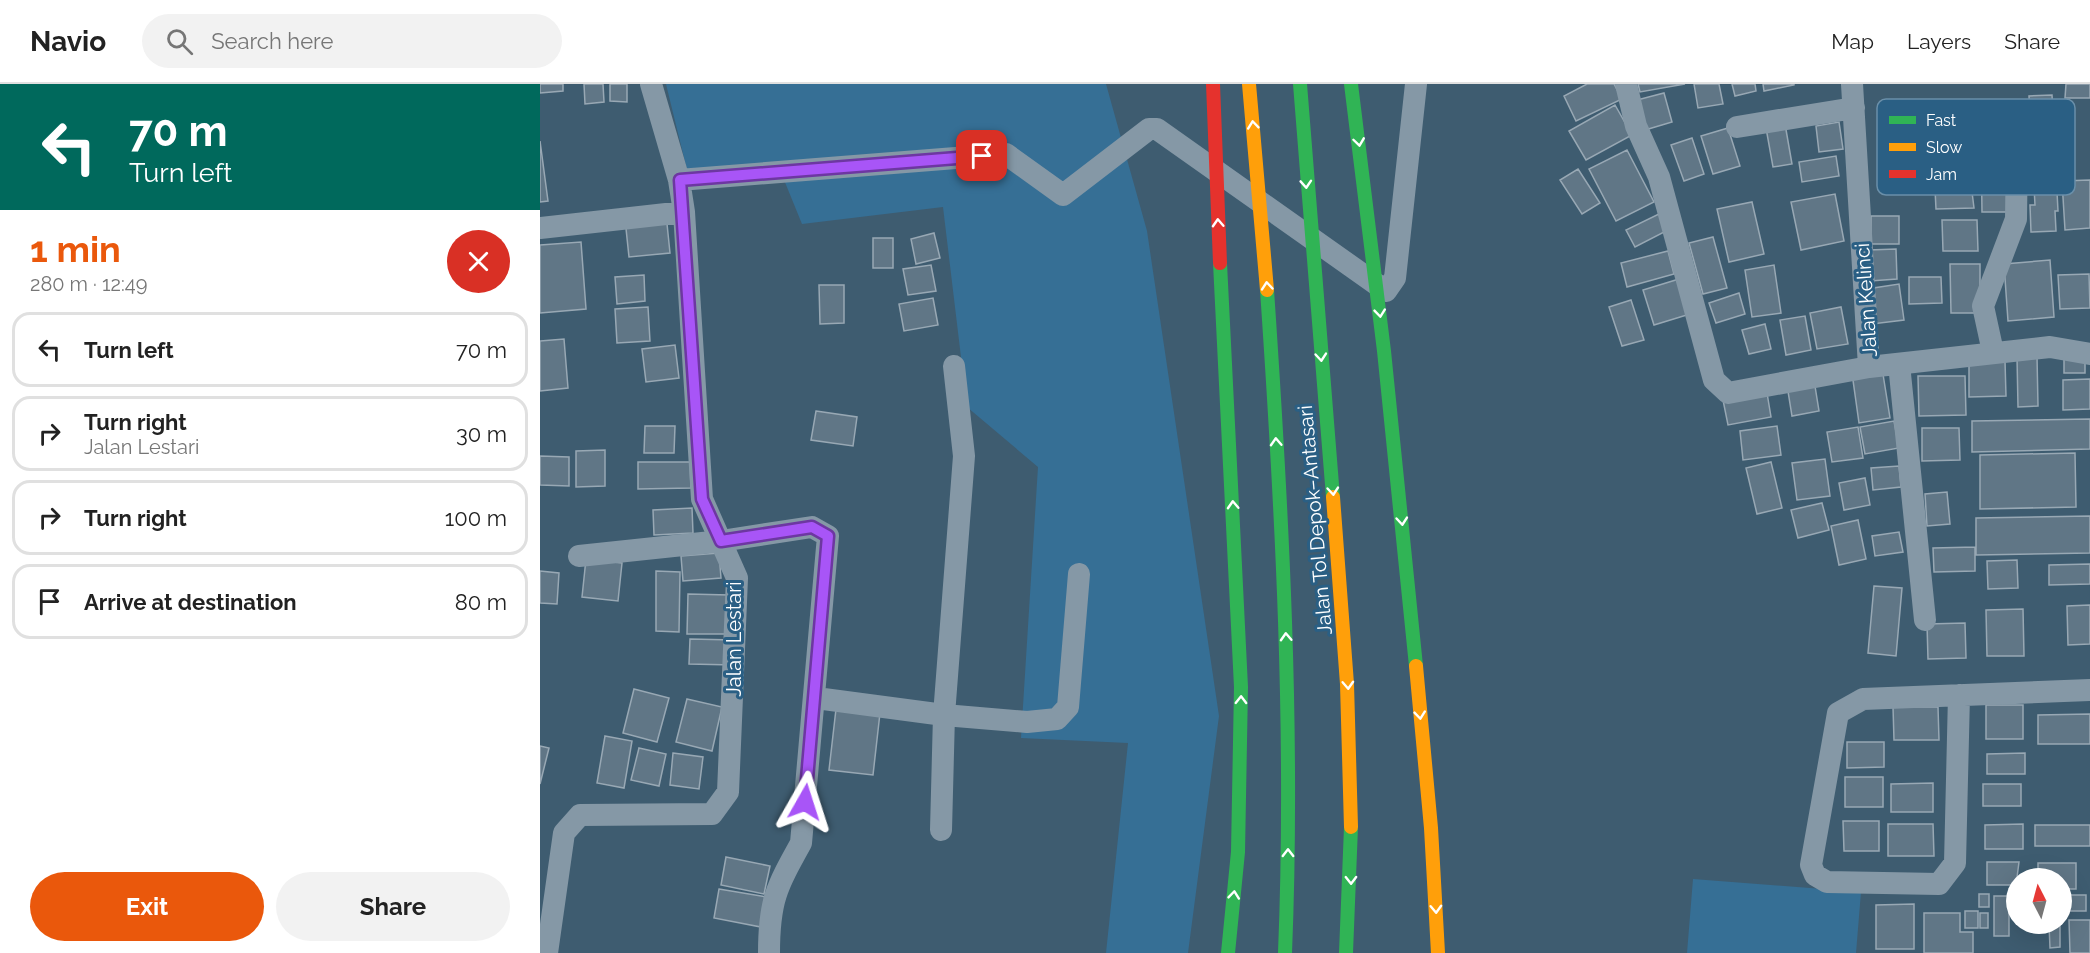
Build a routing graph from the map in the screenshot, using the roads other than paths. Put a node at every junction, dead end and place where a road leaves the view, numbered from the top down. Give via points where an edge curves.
1 (651, 84) edge
2 (1213, 84) edge
3 (1249, 84) edge
4 (1300, 84) edge
5 (1351, 84) edge
6 (1416, 84) edge
7 (1626, 84) edge
8 (1852, 84) edge
9 (1854, 108) junction
10 (1737, 127) dead end
11 (680, 180) junction
12 (2016, 195) edge
13 (684, 212) junction
14 (540, 228) edge
15 (1993, 352) junction
16 (2090, 354) edge
17 (1899, 364) junction
18 (954, 366) dead end
19 (1869, 367) junction
20 (721, 541) junction
21 (579, 556) dead end
22 (1079, 574) dead end
23 (1925, 620) dead end
24 (2090, 690) edge
25 (1959, 695) junction
26 (816, 698) junction
27 (944, 715) junction
28 (941, 830) dead end
29 (547, 953) edge
30 (769, 953) edge
31 (1228, 953) edge
32 (1285, 953) edge
33 (1346, 953) edge
34 (1438, 953) edge

1 - 11 street, Jalan Lestari
31 -> 2 highway via 1238,852 1241,687
32 -> 3 highway, Jalan Tol Depok–Antasari via 1288,688 1272,344
4 -> 33 highway, Jalan Tol Depok–Antasari via 1349,686 1351,892
5 -> 34 highway via 1394,442 1435,864
6 - 11 street via 1395,278 1386,291 1156,129 1139,136 1063,195 1006,154
7 - 19 street via 1636,126 1659,177 1714,380 1720,388 1728,393
8 - 9 street, Jalan Kelinci
9 - 10 street
9 - 19 street, Jalan Kelinci
11 - 13 street, Jalan Lestari
12 - 15 street via 2016,219 1983,306
13 - 14 street
13 - 20 street, Jalan Lestari via 702,499
15 - 16 street, Jalan Kelinci via 2050,347
15 - 17 street, Jalan Kelinci
17 - 19 street, Jalan Kelinci
17 - 23 street
18 - 27 street via 964,456
20 - 21 street
20 - 26 street via 812,527 828,536
20 - 29 street, Jalan Lestari via 737,578 728,792 712,814 580,815 564,833
22 - 27 street via 1068,707 1057,719 1027,723
24 - 25 street
25 - 25 street via 1955,863 1939,884 1827,882 1815,875 1811,865 1838,713 1863,699
26 - 27 street
26 - 30 street via 801,843 776,888 769,921
27 - 28 street

